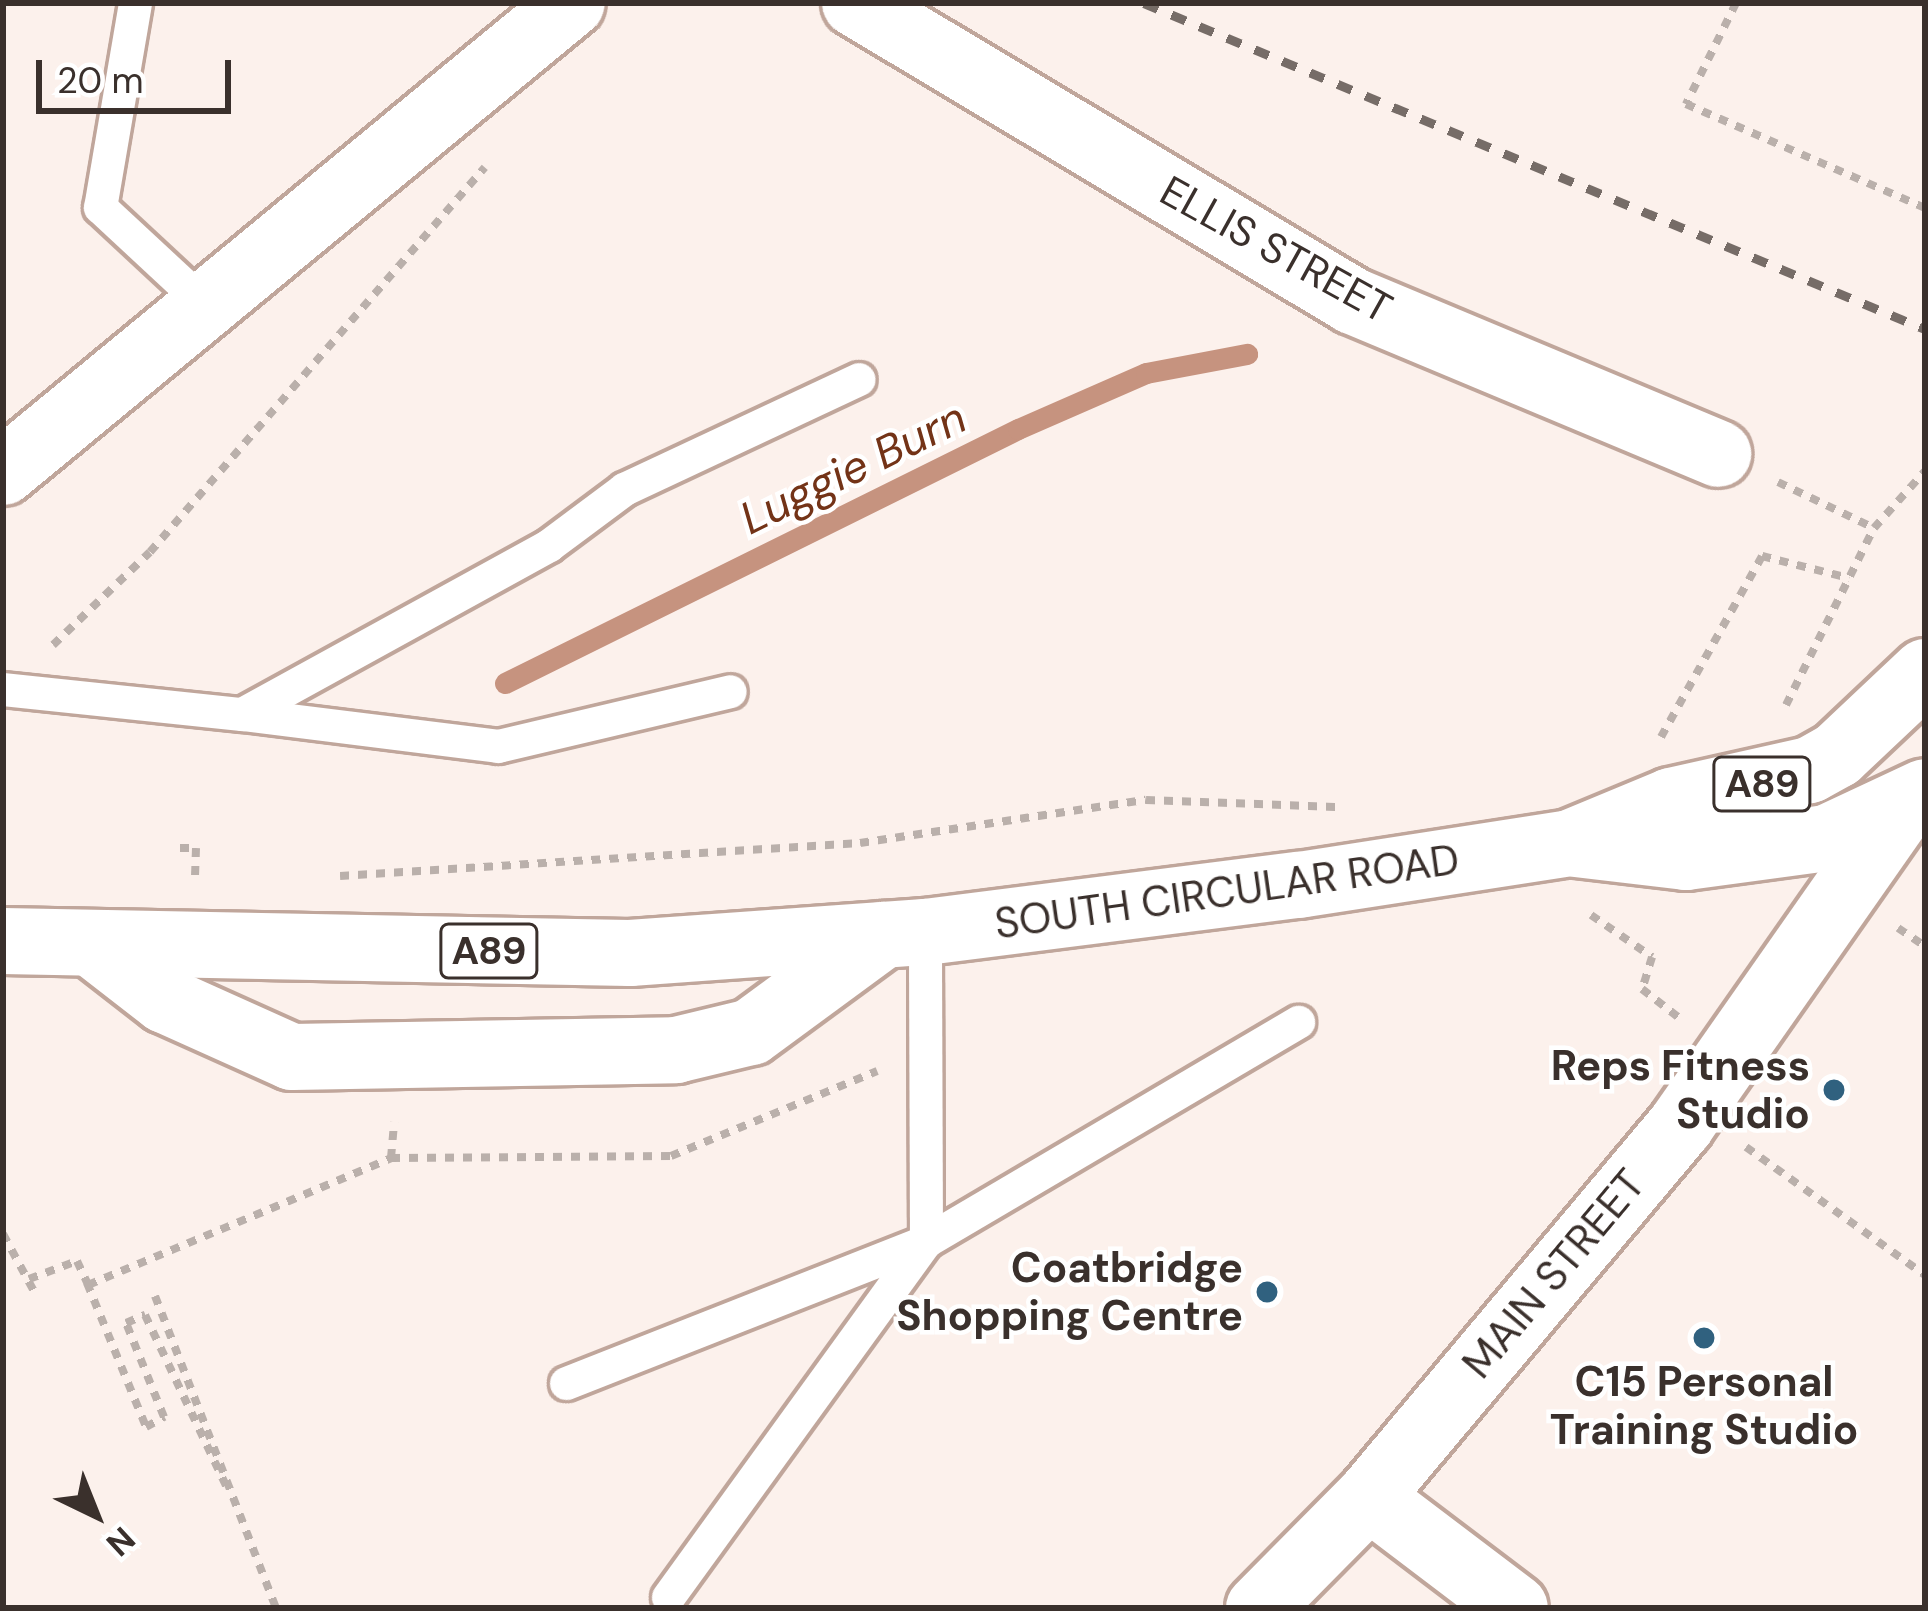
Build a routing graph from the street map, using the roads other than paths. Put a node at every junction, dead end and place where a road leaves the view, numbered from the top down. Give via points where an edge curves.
1 (135, 3) edge
2 (572, 3) edge
3 (855, 3) edge
4 (201, 301) junction
5 (859, 379) dead end
6 (1718, 454) road end
7 (3, 472) edge
8 (1925, 672) edge
9 (5, 690) edge
10 (730, 691) dead end
11 (242, 714) junction
12 (1916, 797) edge
13 (1570, 843) junction
14 (904, 934) junction
15 (3, 941) edge
16 (94, 945) junction
17 (1298, 1022) dead end
18 (926, 1240) junction
19 (566, 1383) dead end
20 (1369, 1497) junction
21 (668, 1597) dead end
22 (1259, 1608) edge
23 (1515, 1608) edge

1 - 4 lane via 100,207
2 - 4 street
3 - 6 street, ELLIS STREET via 1353,301
4 - 7 street
5 - 11 lane via 625,489 550,545
8 - 13 street, SOUTH CIRCULAR ROAD / A89 via 1837,755 1810,770 1671,801
9 - 11 lane
10 - 11 lane via 498,746
12 - 13 street, SOUTH CIRCULAR ROAD / A89 via 1827,838 1686,857
12 - 20 street, MAIN STREET via 1732,1058
13 - 14 street, SOUTH CIRCULAR ROAD / A89
14 - 16 street, SOUTH CIRCULAR ROAD / A89 via 630,953
14 - 16 street, SOUTH CIRCULAR ROAD via 752,1032 676,1050 292,1057 165,1000
14 - 18 lane via 925,1052
15 - 16 street, SOUTH CIRCULAR ROAD / A89
17 - 18 lane
18 - 19 lane
18 - 21 lane
20 - 22 street, MAIN STREET
20 - 23 street

